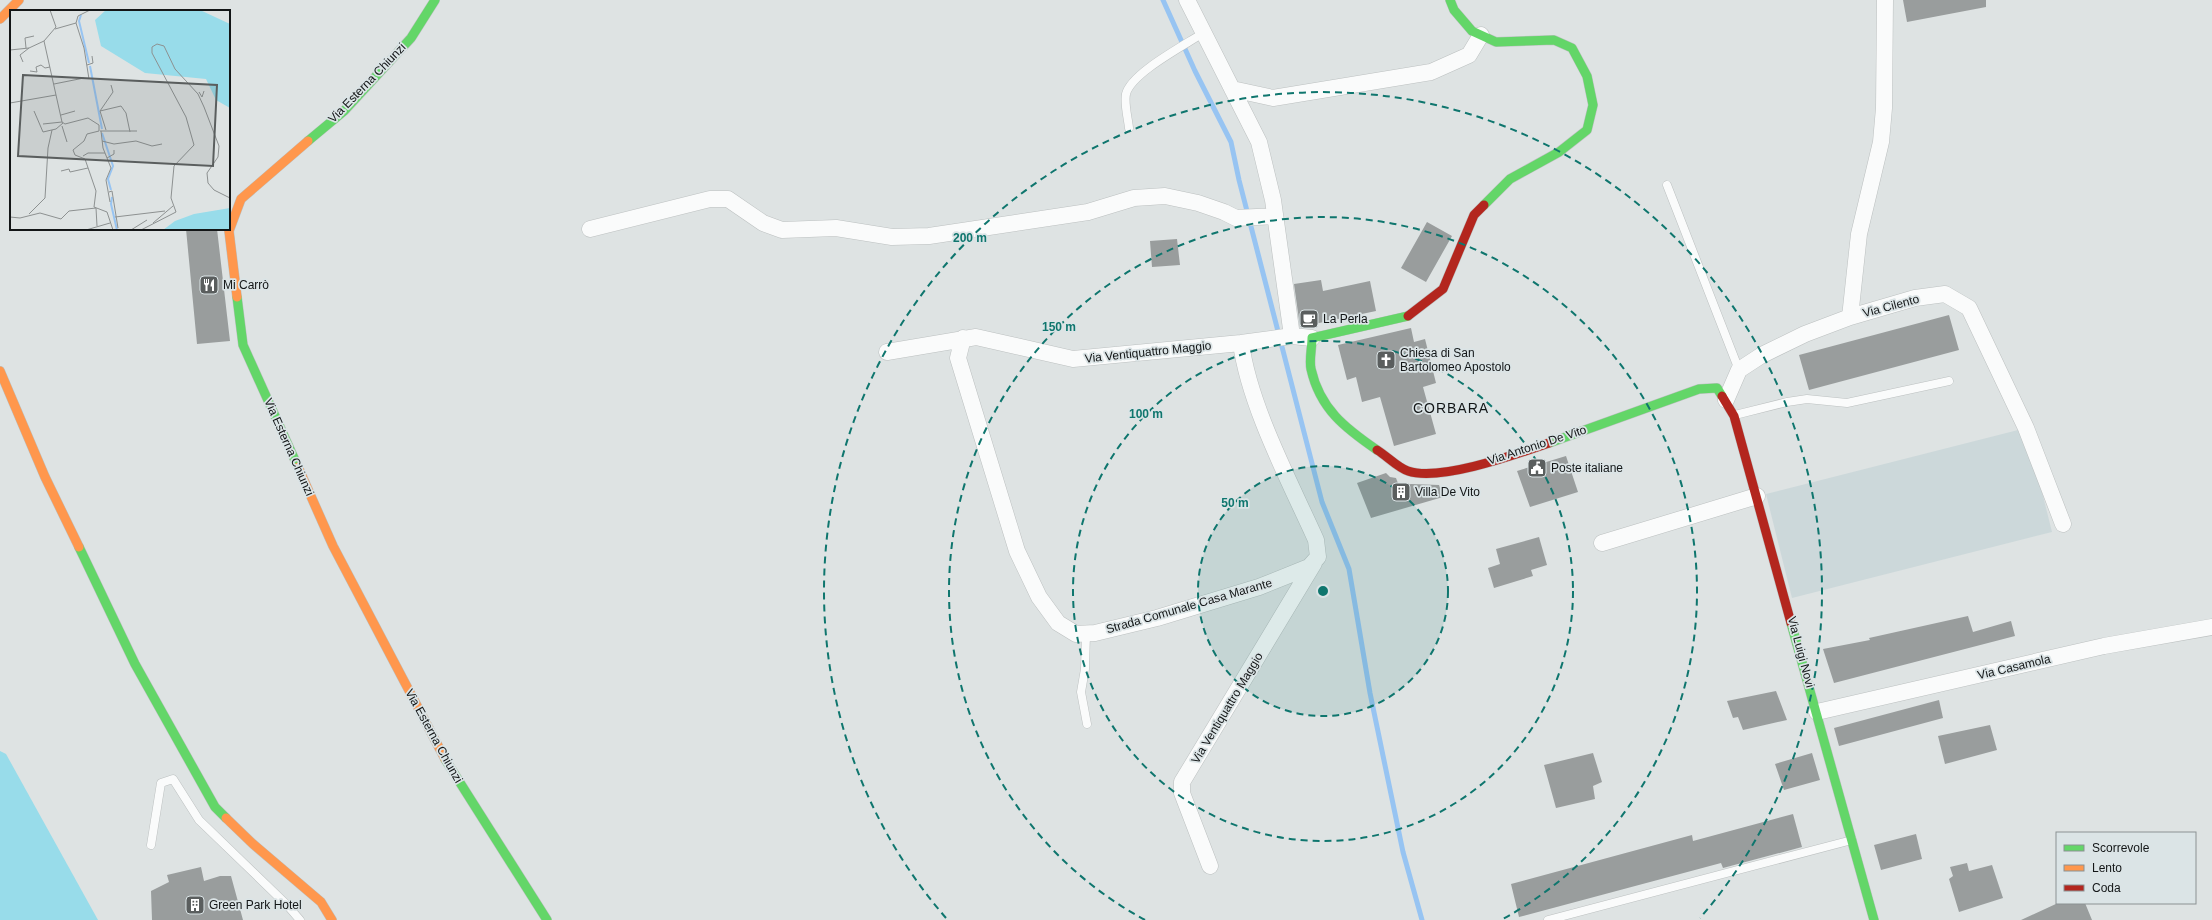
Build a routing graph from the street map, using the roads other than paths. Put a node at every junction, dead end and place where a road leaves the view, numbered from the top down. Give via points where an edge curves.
1 (19, 0) edge
2 (435, 0) edge
3 (1187, 0) edge
4 (1450, 0) edge
5 (1884, 0) edge
6 (0, 20) edge
7 (1482, 35) junction
8 (1197, 37) junction
9 (1232, 90) junction
10 (1129, 128) dead end
11 (1668, 185) dead end
12 (1275, 216) junction
13 (590, 229) dead end
14 (1850, 317) junction
15 (1292, 336) junction
16 (963, 338) junction
17 (1312, 338) junction
18 (1241, 343) junction
19 (887, 352) dead end
20 (1740, 370) junction
21 (0, 371) edge
22 (1949, 381) dead end
23 (1722, 394) junction
24 (1734, 416) junction
25 (1758, 496) junction
26 (2063, 524) dead end
27 (1602, 543) dead end
28 (1314, 562) junction
29 (2212, 627) edge
30 (1086, 634) junction
31 (1817, 712) junction
32 (1086, 724) dead end
33 (1852, 840) junction
34 (151, 845) dead end
35 (1210, 866) dead end
36 (300, 920) edge
37 (332, 920) edge
38 (547, 920) edge
39 (1548, 920) edge
40 (1874, 920) edge

1 - 6 main road
2 - 38 main road, Via Esterna Chiunzi via 411,38 344,111 241,199 230,231 231,246 244,345 333,546 446,763
3 - 8 street
4 - 7 main road via 1454,10 1472,31
5 - 14 street via 1884,108 1881,142 1859,234
7 - 9 street via 1469,55 1432,72 1273,98
7 - 17 main road via 1496,42 1554,40 1572,48 1587,76 1593,105 1587,130 1559,152 1510,179 1474,215 1443,289 1409,316
8 - 9 street
8 - 10 lane via 1145,72 1132,84 1126,94
9 - 12 street via 1259,142
11 - 20 lane
12 - 13 street via 1236,218 1198,203 1165,196 1134,198 1088,212 929,236 892,237 836,228 782,230 762,223 728,199 710,199
12 - 15 street
14 - 20 street, Via Cilento via 1805,334 1762,355
14 - 26 street, Via Cilento via 1915,298 1945,294 1969,308 2026,428
15 - 17 street, Via Ventiquattro Maggio
15 - 18 street, Via Ventiquattro Maggio
16 - 18 street, Via Ventiquattro Maggio via 976,336 1074,359
16 - 19 street, Via Ventiquattro Maggio
16 - 30 street, Strada Comunale Casa Marante via 958,358 1017,550 1039,597 1058,623 1076,634
17 - 23 main road, Via Antonio De Vito via 1311,368 1322,400 1348,430 1408,471 1441,473 1508,457 1699,389
18 - 28 street via 1244,366 1266,427 1316,540
20 - 23 street
21 - 37 main road via 45,477 135,664 215,806 253,844 321,902
22 - 24 lane via 1847,403 1807,399
23 - 24 main road, Via Luigi Novi
24 - 25 main road, Via Luigi Novi
25 - 27 street
25 - 31 main road, Via Luigi Novi
28 - 30 street, Strada Comunale Casa Marante via 1259,587 1157,618
28 - 35 street, Via Ventiquattro Maggio via 1182,782 1182,793
29 - 31 street, Via Casamola via 2104,646
30 - 32 lane via 1086,662 1081,692
31 - 33 main road, Via Luigi Novi
33 - 39 lane
33 - 40 main road, Via Luigi Novi
34 - 36 lane via 161,783 173,779 199,820

